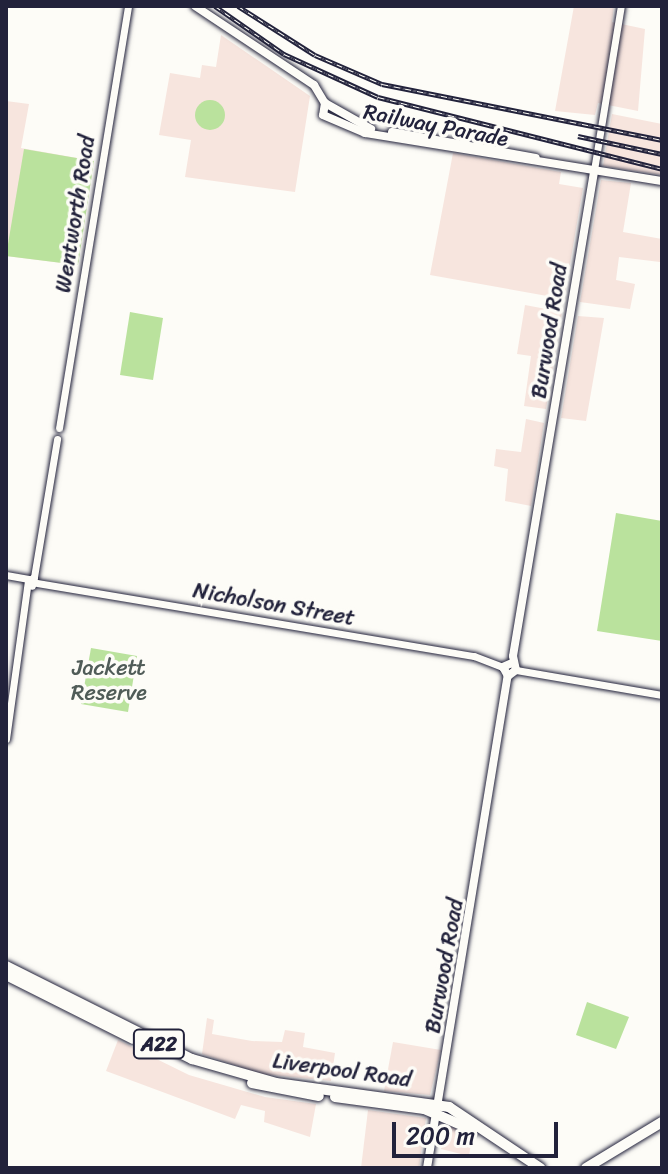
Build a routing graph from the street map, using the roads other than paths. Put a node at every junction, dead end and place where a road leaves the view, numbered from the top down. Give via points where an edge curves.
1 (128, 6) edge
2 (195, 6) edge
3 (621, 6) edge
4 (594, 170) junction
5 (662, 181) edge
6 (6, 575) edge
7 (33, 581) junction
8 (503, 667) joint
9 (512, 670) junction
10 (662, 695) edge
11 (6, 739) edge
12 (6, 966) edge
13 (6, 975) edge
14 (438, 1108) junction
15 (662, 1122) edge
16 (427, 1168) edge
17 (540, 1168) edge
18 (586, 1168) edge

1 - 7 street, Wentworth Road via 62,434
2 - 4 main road, Railway Parade via 314,85 333,113 366,128
3 - 4 street, Burwood Road
4 - 5 main road, Railway Parade
4 - 9 main road, Burwood Road
6 - 7 street, Nicholson Street
7 - 8 street, Nicholson Street via 474,656
7 - 11 street
8 - 9 main road
9 - 10 street
9 - 14 main road, Burwood Road
12 - 14 highway, Liverpool Road / A22 via 192,1059 276,1083
13 - 14 highway, Liverpool Road / A22 via 196,1067 275,1090
14 - 16 main road, Burwood Road
14 - 17 highway, Liverpool Road / A22
15 - 18 highway

